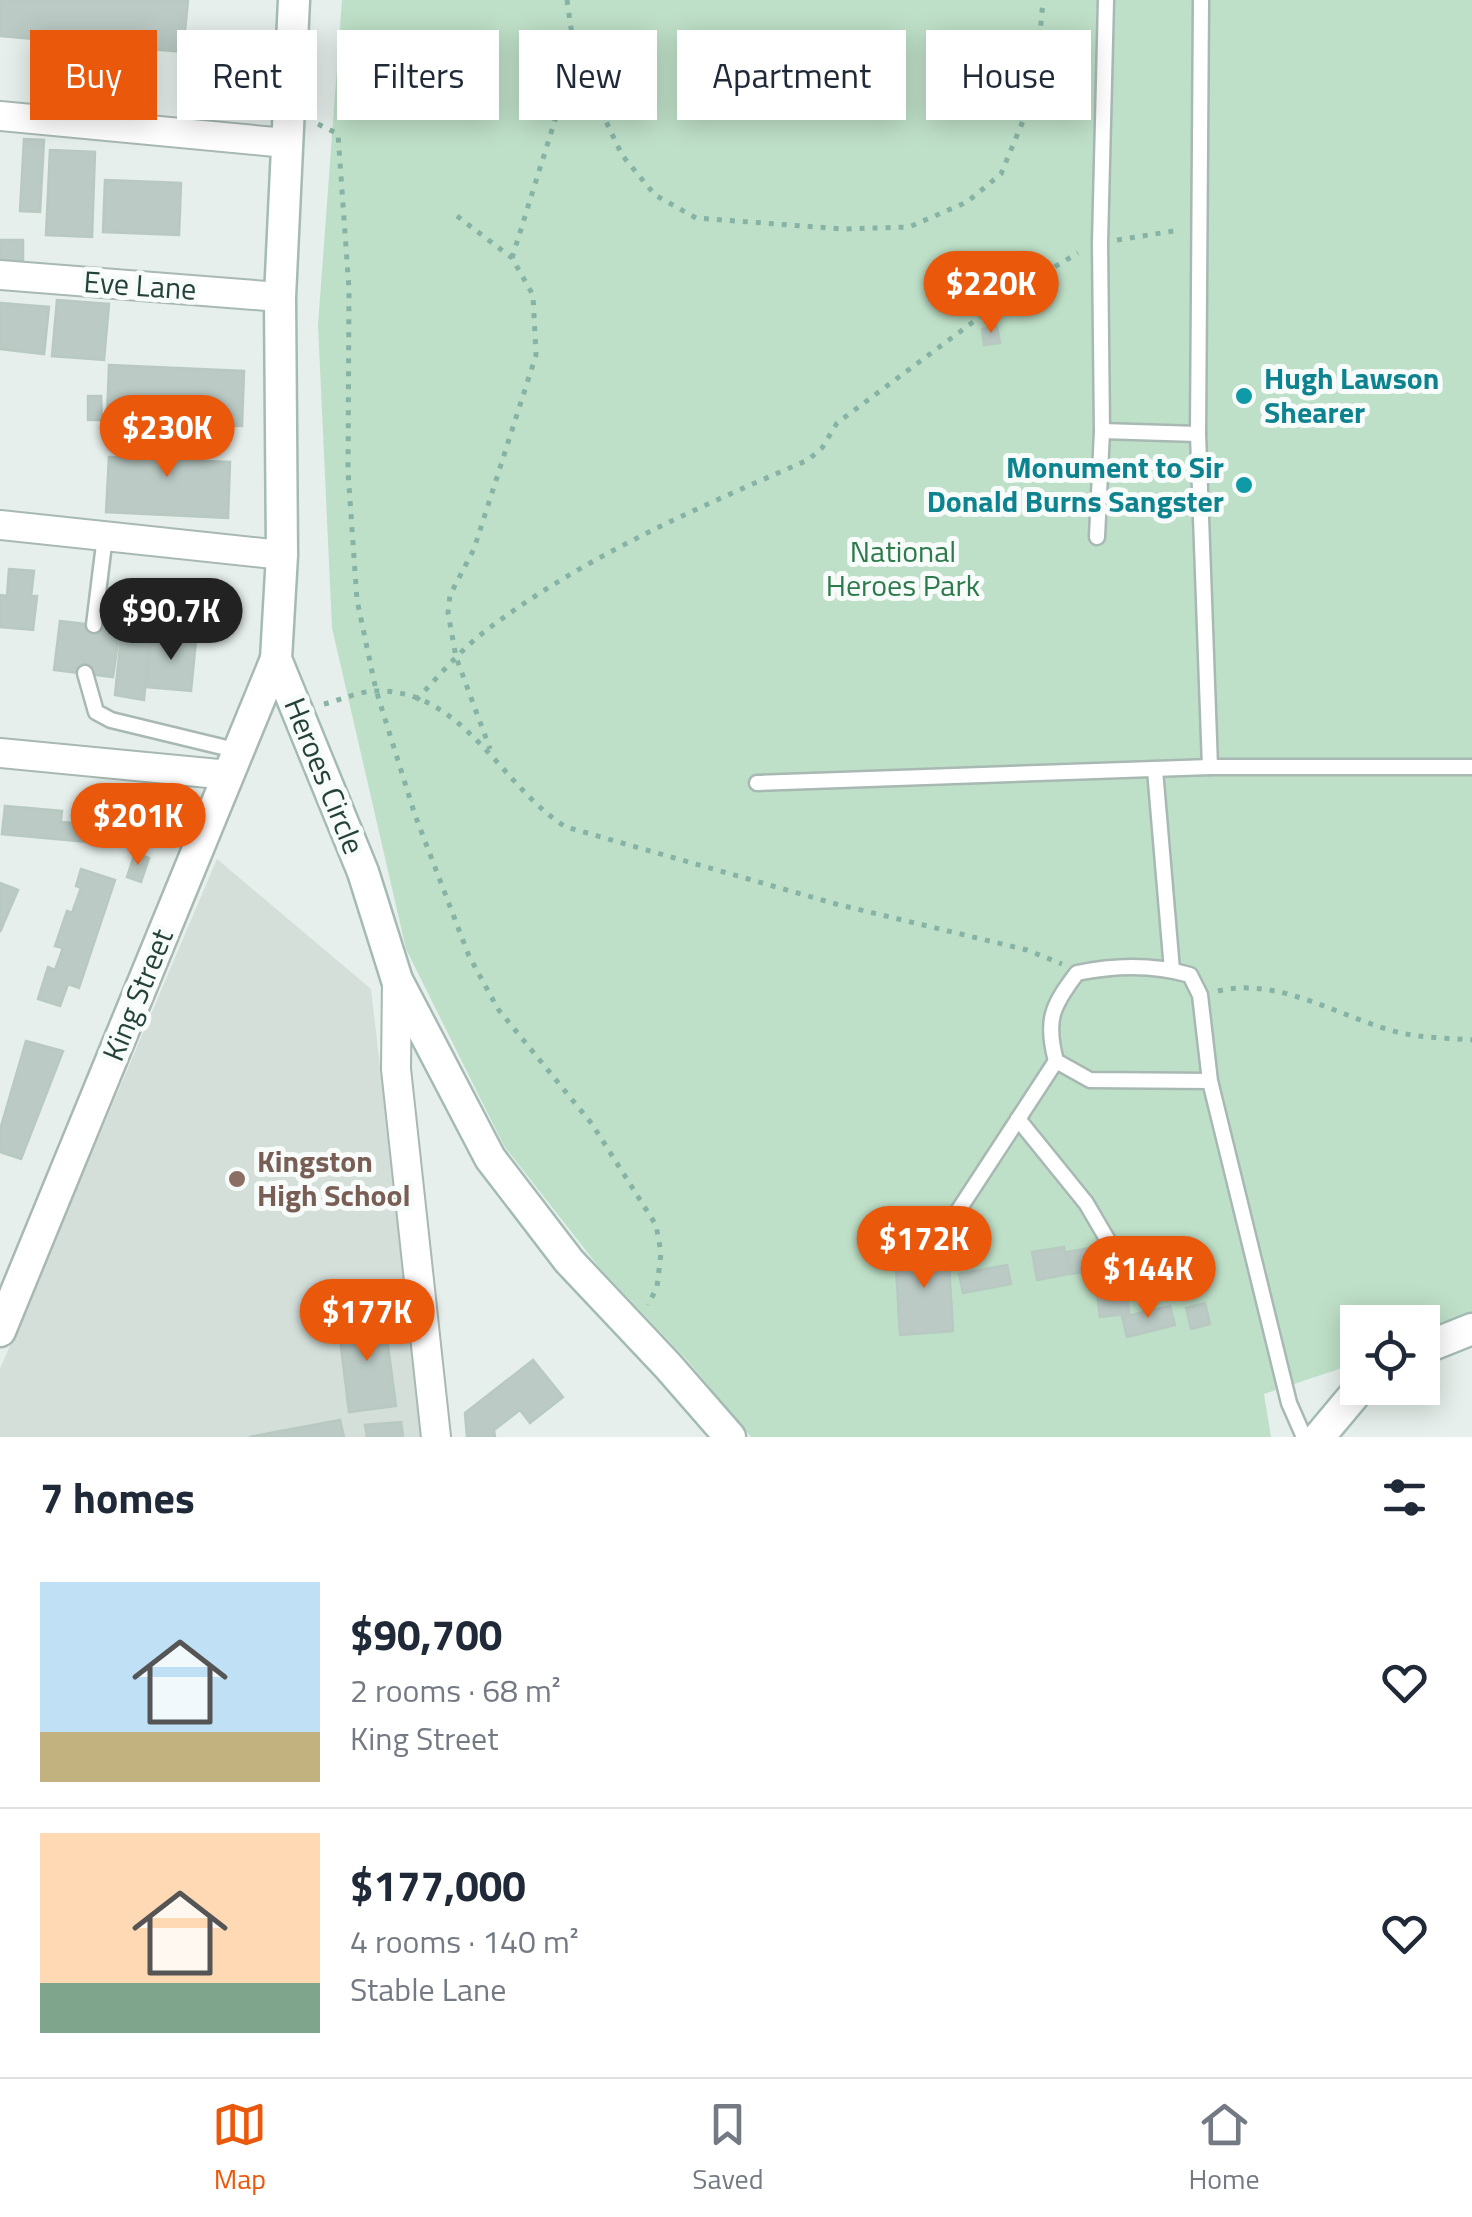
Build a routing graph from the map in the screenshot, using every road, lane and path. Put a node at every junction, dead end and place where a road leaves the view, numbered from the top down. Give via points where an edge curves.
1 (294, 0) edge
2 (567, 0) edge
3 (1043, 0) edge
4 (1106, 0) edge
5 (1202, 0) edge
6 (292, 30) edge
7 (571, 30) edge
8 (0, 116) edge
9 (287, 120) edge
10 (309, 120) edge
11 (554, 120) edge
12 (605, 120) edge
13 (286, 143) junction
14 (457, 216) dead end
15 (1199, 227) junction
16 (1100, 242) junction
17 (512, 258) junction
18 (0, 276) edge
19 (280, 297) junction
20 (1102, 432) junction
21 (1198, 434) junction
22 (0, 526) edge
23 (104, 536) junction
24 (1097, 538) dead end
25 (282, 555) junction
26 (94, 624) dead end
27 (456, 658) junction
28 (276, 659) junction
29 (85, 674) dead end
30 (376, 690) junction
31 (416, 700) junction
32 (299, 711) junction
33 (491, 752) junction
34 (0, 753) edge
35 (234, 763) junction
36 (1210, 767) junction
37 (1472, 767) edge
38 (1155, 770) junction
39 (757, 783) dead end
40 (1172, 970) junction
41 (1077, 973) junction
42 (396, 980) junction
43 (1200, 995) junction
44 (1472, 1040) edge
45 (1056, 1060) junction
46 (1210, 1081) junction
47 (1018, 1120) junction
48 (944, 1234) dead end
49 (1127, 1273) dead end
50 (635, 1329) junction
51 (1472, 1329) edge
52 (0, 1331) edge
53 (1440, 1342) edge
54 (1346, 1405) edge
55 (436, 1437) edge
56 (730, 1437) edge
57 (1304, 1437) edge
58 (1319, 1437) edge

1 - 6 main road, Heroes Circle
2 - 7 path
3 - 12 path via 1036,92 1002,174 967,202 909,226 843,229 696,218 655,195
4 - 16 lane
5 - 15 lane
8 - 13 street
9 - 13 main road, Heroes Circle
10 - 30 path via 338,134 350,289 348,472 357,600
11 - 17 path
13 - 19 main road, Heroes Circle
14 - 17 path
15 - 16 path
15 - 21 lane
16 - 20 lane
16 - 27 path via 1019,288 838,423 808,460 678,516 556,582
17 - 27 path via 533,295 536,355 474,549 450,595
18 - 19 street, Eve Lane
19 - 25 main road, Heroes Circle
20 - 21 lane
20 - 24 lane
21 - 36 lane
22 - 23 street
23 - 25 street
23 - 26 lane
25 - 28 main road, Heroes Circle
27 - 31 path
27 - 33 path
28 - 32 main road, Heroes Circle
28 - 35 main road, King Street
29 - 35 lane via 96,712
30 - 31 path
30 - 32 path
30 - 50 path via 469,956 498,1010 592,1124 656,1226 662,1253 658,1287
31 - 33 path via 438,709
32 - 42 main road, Heroes Circle via 363,872
33 - 41 path via 566,828 1026,950
34 - 35 street
35 - 52 main road, King Street
36 - 37 lane
36 - 38 lane
38 - 39 lane
38 - 40 lane
40 - 41 lane via 1106,967
40 - 43 lane via 1190,976
41 - 45 lane via 1057,999 1048,1031
42 - 50 main road, Heroes Circle via 490,1158 569,1262
42 - 55 street via 396,1069
43 - 44 path via 1230,988 1284,993 1402,1033
43 - 46 lane
45 - 46 lane via 1090,1080
45 - 47 lane
46 - 57 lane via 1289,1403
47 - 48 lane
47 - 49 lane via 1086,1202
50 - 56 main road, Heroes Circle
51 - 53 main road
54 - 58 main road

